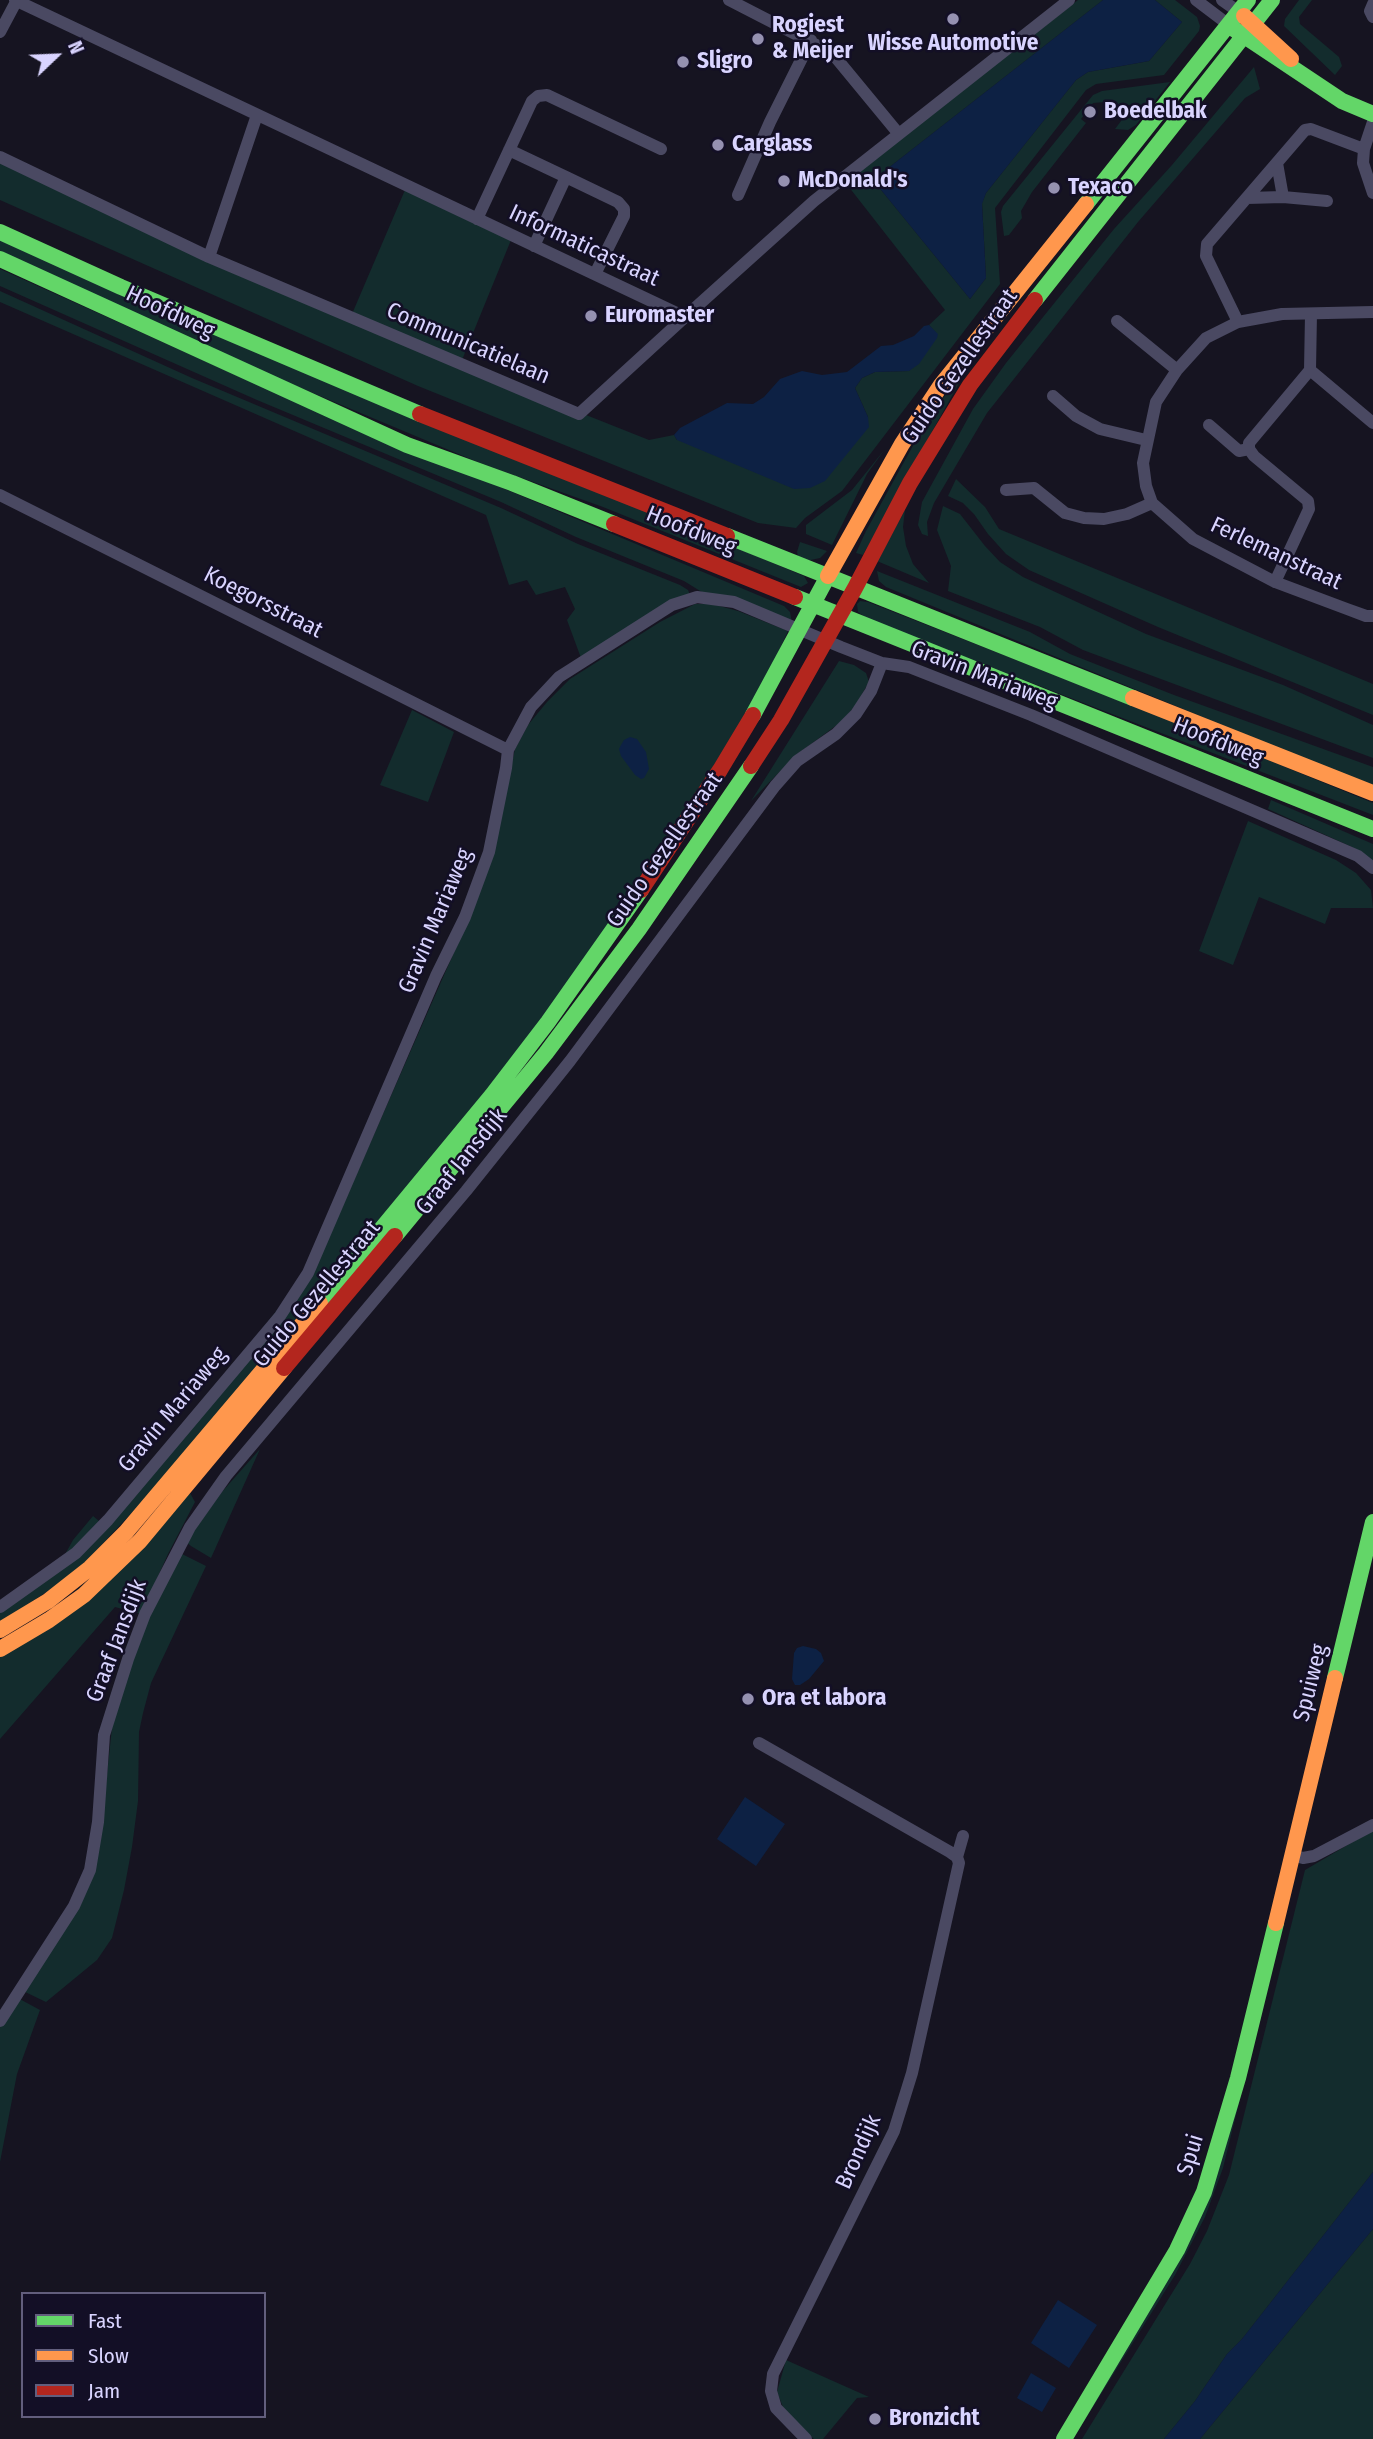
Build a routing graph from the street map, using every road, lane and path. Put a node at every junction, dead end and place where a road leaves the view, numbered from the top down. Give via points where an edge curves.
1 (16, 0) edge
2 (729, 0) edge
3 (1069, 0) edge
4 (1196, 0) edge
5 (1222, 0) edge
6 (1272, 0) edge
7 (1373, 4) edge
8 (1238, 12) edge
9 (1373, 17) edge
10 (1248, 30) junction
11 (0, 32) edge
12 (811, 40) junction
13 (1373, 114) edge
14 (257, 116) junction
15 (1373, 122) edge
16 (898, 133) junction
17 (661, 149) dead end
18 (1364, 149) junction
19 (509, 150) junction
20 (0, 157) edge
21 (1277, 163) junction
22 (566, 177) junction
23 (1373, 193) edge
24 (737, 195) dead end
25 (1283, 197) junction
26 (1247, 198) junction
27 (1326, 201) dead end
28 (477, 219) junction
29 (0, 232) edge
30 (534, 246) junction
31 (209, 257) junction
32 (0, 259) edge
33 (595, 274) junction
34 (1373, 312) edge
35 (1311, 314) junction
36 (685, 317) junction
37 (1117, 321) dead end
38 (1238, 322) junction
39 (1177, 370) junction
40 (1310, 370) junction
41 (1053, 396) dead end
42 (1373, 423) edge
43 (1209, 425) dead end
44 (1146, 440) junction
45 (1249, 449) junction
46 (1006, 490) dead end
47 (0, 495) edge
48 (1152, 503) junction
49 (828, 576) junction
50 (1275, 582) junction
51 (856, 587) junction
52 (813, 605) junction
53 (840, 616) junction
54 (1373, 616) edge
55 (799, 630) junction
56 (825, 641) junction
57 (882, 663) junction
58 (508, 750) junction
59 (1373, 793) edge
60 (1373, 829) edge
61 (1373, 868) edge
62 (1373, 1522) edge
63 (0, 1607) edge
64 (0, 1630) edge
65 (0, 1649) edge
66 (759, 1743) dead end
67 (1373, 1825) edge
68 (963, 1836) dead end
69 (1291, 1855) junction
70 (957, 1857) junction
71 (0, 2021) edge
72 (806, 2439) edge
73 (1064, 2439) edge

1 - 11 street
1 - 14 street, Informaticastraat
2 - 12 street
3 - 16 street
4 - 8 street
5 - 8 street
6 - 10 main road, Guido Gezellestraat
7 - 9 street
8 - 10 main road
8 - 49 main road, Guido Gezellestraat via 941,385 902,443
10 - 13 main road via 1318,86
10 - 51 main road, Guido Gezellestraat via 970,385 921,464
12 - 16 street via 832,53
12 - 24 street
14 - 28 street, Informaticastraat
14 - 31 street
15 - 18 street
16 - 36 street
17 - 19 street via 542,95 532,102
18 - 21 street via 1311,129 1305,130
18 - 23 street via 1363,163
19 - 22 street
19 - 28 street
20 - 31 street, Communicatielaan
21 - 25 street
21 - 26 street
22 - 30 street
22 - 33 street via 624,209
25 - 26 street
25 - 27 street
26 - 38 street via 1207,244 1206,256
28 - 30 street, Informaticastraat
29 - 49 main road, Hoofdweg via 364,392
30 - 33 street, Informaticastraat
31 - 36 street, Communicatielaan via 579,414
32 - 52 main road, Hoofdweg via 407,445
33 - 36 street, Informaticastraat
34 - 35 street
35 - 38 street
35 - 40 street
37 - 39 street
38 - 39 street via 1206,338
39 - 44 street via 1156,401
40 - 42 street
40 - 45 street via 1249,443
41 - 44 street via 1100,429
43 - 45 street via 1239,451
44 - 48 street via 1143,463
45 - 50 street via 1308,501 1309,509
46 - 48 street via 1034,488 1065,513 1084,518 1127,514
47 - 58 street, Koegorsstraat
48 - 50 street, Ferlemanstraat via 1192,539
49 - 51 main road, Hoofdweg
49 - 52 main road, Guido Gezellestraat
50 - 54 street, Ferlemanstraat
51 - 53 main road, Guido Gezellestraat
51 - 59 main road, Hoofdweg
52 - 53 main road, Hoofdweg
52 - 55 main road, Guido Gezellestraat
53 - 56 main road, Guido Gezellestraat
53 - 60 main road, Hoofdweg
55 - 56 street, Gravin Mariaweg
55 - 58 street, Gravin Mariaweg via 734,602 697,597 672,605 559,677 531,707
55 - 64 main road, Guido Gezellestraat via 758,707 676,838 492,1095 126,1532 48,1601
56 - 57 street, Gravin Mariaweg
56 - 65 main road, Guido Gezellestraat via 781,720 639,929 475,1140 140,1541 84,1595
57 - 61 street, Gravin Mariaweg via 909,667 1031,715 1358,856
57 - 71 street, Graaf Jansdijk via 856,714 797,761 775,786 570,1061 226,1476 190,1527 145,1614 104,1735 90,1870 75,1906
58 - 63 street, Gravin Mariaweg via 489,852 465,917 308,1273 280,1316 108,1520 76,1553
62 - 69 main road, Spuiweg
66 - 70 street
67 - 69 street via 1314,1856
68 - 70 street, Brondijk
69 - 73 main road, Spui via 1238,2078 1204,2192 1177,2250
70 - 72 street, Brondijk via 928,2009 894,2131 773,2374 776,2408

